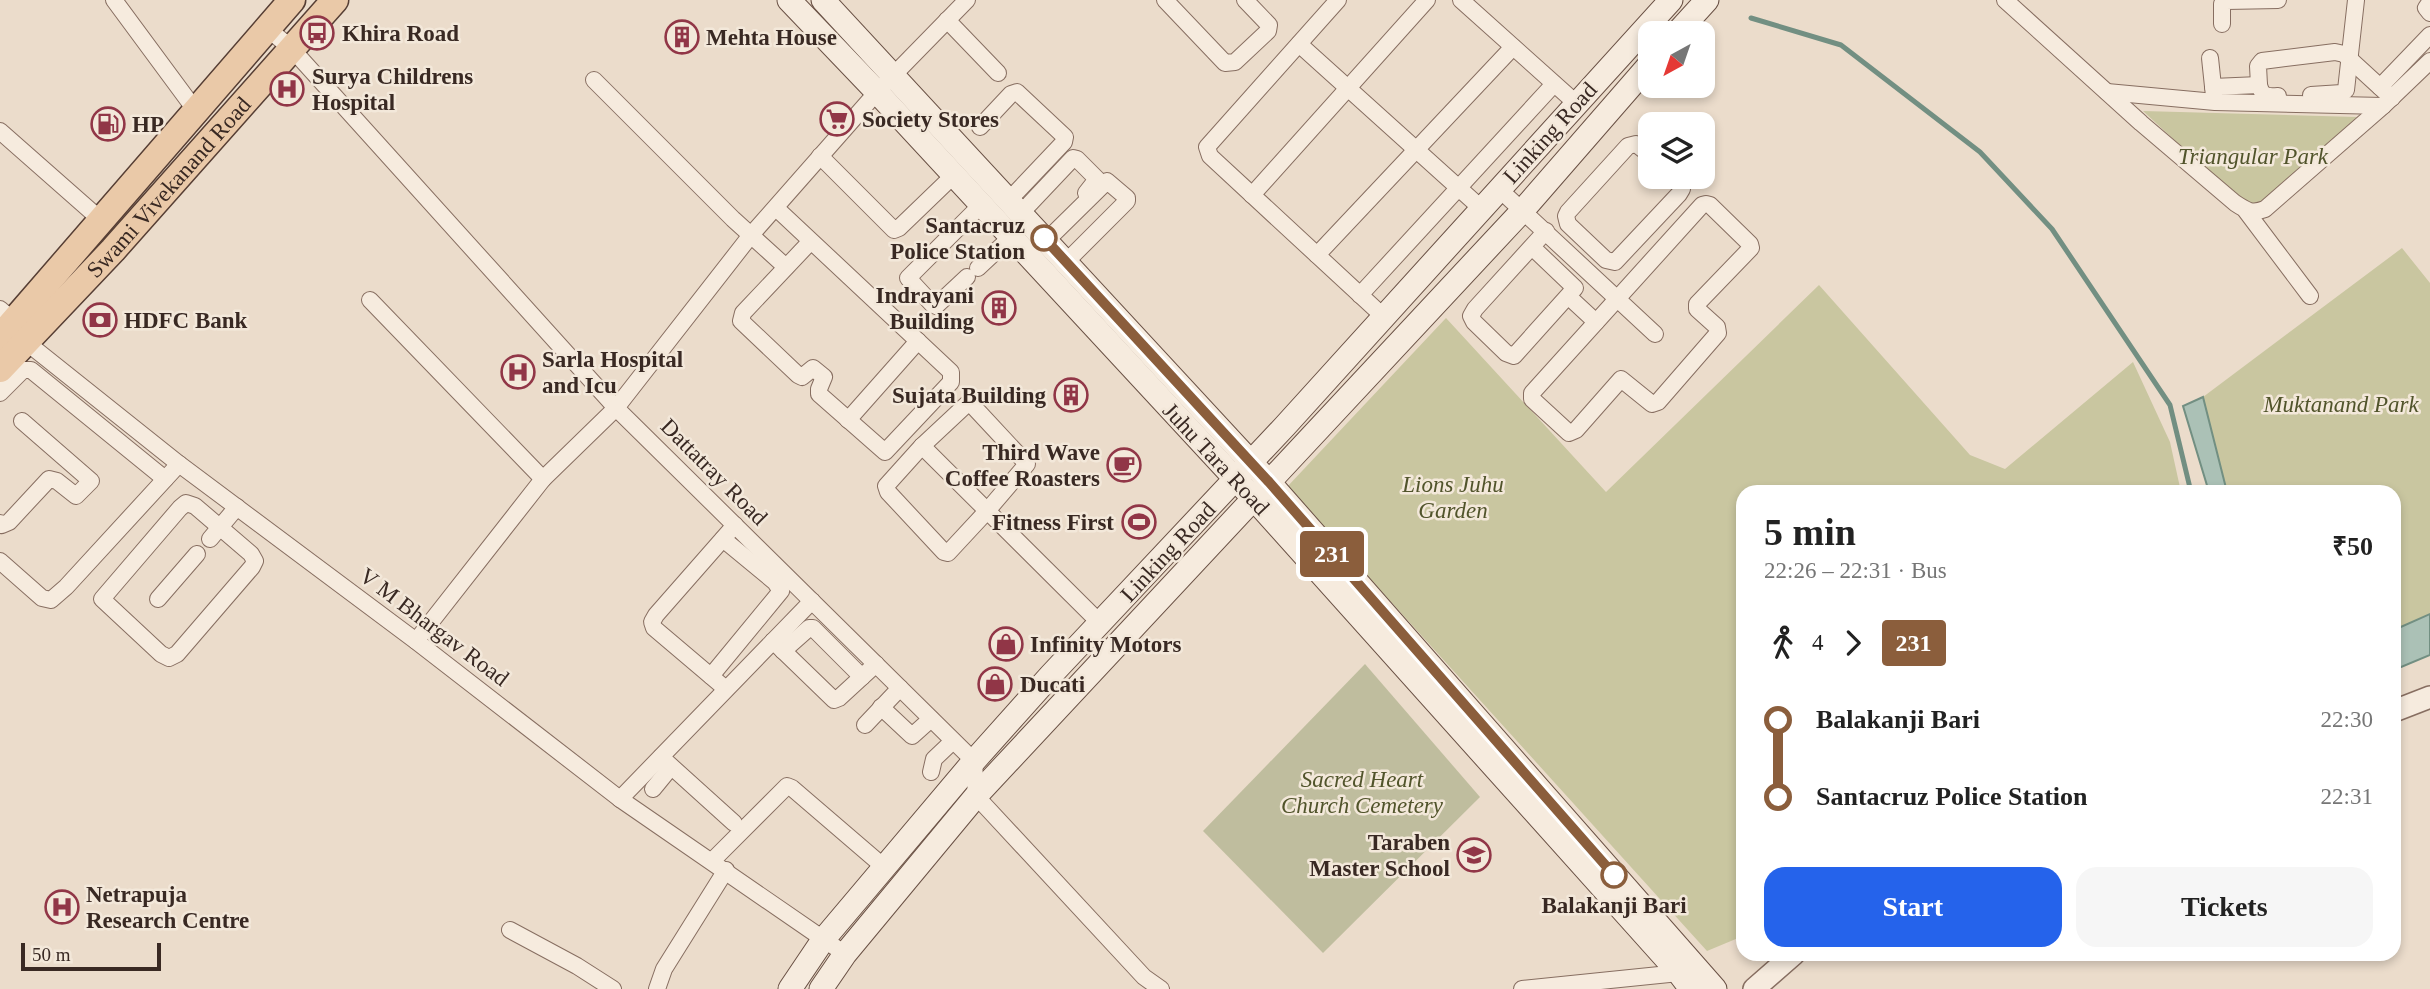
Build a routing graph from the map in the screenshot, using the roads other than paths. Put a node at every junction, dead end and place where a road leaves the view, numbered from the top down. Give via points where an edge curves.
1 (114, 0) edge
2 (292, 0) edge
3 (335, 0) edge
4 (789, 0) edge
5 (823, 0) edge
6 (967, 0) edge
7 (1165, 0) edge
8 (1245, 0) edge
9 (1338, 0) edge
10 (1427, 0) edge
11 (1461, 0) edge
12 (1672, 0) edge
13 (1707, 0) edge
14 (2005, 0) edge
15 (2278, 0) edge
16 (2356, 0) edge
17 (2430, 2) edge
18 (2430, 13) edge
19 (947, 20) junction
20 (1682, 21) edge
21 (1688, 21) edge
22 (2222, 24) dead end
23 (267, 28) junction
24 (2430, 36) edge
25 (1298, 44) junction
26 (1629, 45) junction
27 (1513, 47) junction
28 (292, 49) junction
29 (1638, 53) edge
30 (2210, 58) dead end
31 (2351, 61) junction
32 (2430, 61) edge
33 (999, 73) dead end
34 (894, 75) junction
35 (1638, 77) edge
36 (594, 80) dead end
37 (1554, 84) junction
38 (2259, 85) junction
39 (1348, 88) junction
40 (877, 92) junction
41 (2107, 92) junction
42 (2214, 95) junction
43 (2385, 97) junction
44 (1577, 104) junction
45 (196, 111) junction
46 (1599, 123) junction
47 (0, 131) edge
48 (972, 137) junction
49 (1638, 146) edge
50 (1416, 150) junction
51 (820, 156) junction
52 (954, 175) junction
53 (1458, 188) junction
54 (1499, 189) junction
55 (1682, 189) edge
56 (1252, 195) junction
57 (981, 205) junction
58 (1015, 206) junction
59 (776, 208) junction
60 (1482, 209) junction
61 (1523, 211) junction
62 (2246, 211) junction
63 (102, 220) junction
64 (1572, 227) junction
65 (751, 235) junction
66 (1011, 237) junction
67 (1552, 237) junction
68 (1045, 239) junction
69 (811, 241) junction
70 (1532, 247) junction
71 (1317, 255) junction
72 (1066, 262) junction
73 (786, 267) junction
74 (1360, 295) junction
75 (2310, 296) dead end
76 (1569, 297) junction
77 (1618, 298) junction
78 (370, 300) dead end
79 (1384, 317) junction
80 (1597, 322) junction
81 (1655, 334) dead end
82 (918, 341) junction
83 (8, 344) edge
84 (1161, 365) junction
85 (1144, 381) junction
86 (0, 393) edge
87 (616, 408) junction
88 (1299, 411) junction
89 (848, 420) junction
90 (22, 421) dead end
91 (1318, 429) junction
92 (922, 446) junction
93 (1251, 463) junction
94 (179, 464) junction
95 (165, 479) junction
96 (543, 479) junction
97 (1235, 480) junction
98 (1261, 490) junction
99 (237, 507) junction
100 (987, 511) junction
101 (0, 523) edge
102 (735, 525) junction
103 (215, 533) junction
104 (723, 539) junction
105 (197, 554) dead end
106 (0, 561) edge
107 (159, 599) dead end
108 (812, 601) junction
109 (1101, 623) junction
110 (416, 641) junction
111 (778, 646) junction
112 (876, 664) junction
113 (710, 676) junction
114 (862, 677) junction
115 (900, 688) junction
116 (726, 689) junction
117 (2430, 697) edge
118 (881, 707) junction
119 (2401, 707) edge
120 (930, 719) junction
121 (864, 725) dead end
122 (953, 741) junction
123 (974, 761) junction
124 (666, 762) junction
125 (931, 772) dead end
126 (653, 789) dead end
127 (976, 796) junction
128 (620, 799) junction
129 (734, 823) dead end
130 (719, 866) junction
131 (884, 867) junction
132 (510, 930) dead end
133 (823, 940) junction
134 (845, 954) junction
135 (1786, 961) edge
136 (1685, 981) edge
137 (613, 989) edge
138 (657, 989) edge
139 (790, 989) edge
140 (821, 989) edge
141 (1161, 989) edge
142 (1522, 989) edge
143 (1715, 989) edge
144 (1754, 989) edge

1 - 45 street
2 - 23 main road, Swami Vivekanand Road
3 - 28 main road, Swami Vivekanand Road
4 - 40 main road, Juhu Tara Road
5 - 34 main road, Juhu Tara Road
6 - 19 street
7 - 8 street via 1225,63 1235,62 1269,32 1269,25
9 - 25 street
10 - 39 street
11 - 27 street
12 - 20 street
12 - 26 main road, Linking Road
13 - 21 main road
14 - 41 street
15 - 22 street via 2226,1 2220,11
16 - 31 street
17 - 18 street via 2426,8
19 - 33 street
19 - 34 street
23 - 28 street, Dattatray Road
23 - 45 main road, Swami Vivekanand Road
24 - 43 street
25 - 39 street
25 - 56 street via 1207,147 1210,156
26 - 29 main road
26 - 44 main road, Linking Road
27 - 37 street
27 - 50 street
28 - 83 main road, Swami Vivekanand Road via 113,250
28 - 87 street, Dattatray Road
30 - 42 street
31 - 38 street via 2335,52 2262,61
31 - 38 street via 2342,93 2270,97
31 - 43 street
32 - 43 street
34 - 40 street
34 - 48 main road, Juhu Tara Road
35 - 46 main road, Linking Road
36 - 65 street
37 - 44 street
37 - 53 street
38 - 42 street
39 - 50 street
39 - 56 street
40 - 51 street
40 - 52 main road, Juhu Tara Road
41 - 42 street
41 - 62 street
42 - 43 street
43 - 62 street via 2265,209
44 - 46 main road
44 - 54 main road, Linking Road
45 - 63 main road, Swami Vivekanand Road
46 - 61 main road, Linking Road
47 - 63 street
48 - 58 main road, Juhu Tara Road
48 - 58 street via 1017,92 1065,137
49 - 64 street via 1628,146 1568,212 1566,220
50 - 53 street
50 - 71 street
51 - 52 street via 894,230
51 - 59 street
52 - 57 main road, Juhu Tara Road
53 - 60 street
53 - 74 street
54 - 60 main road, Linking Road
54 - 61 street
55 - 64 street via 1615,262 1606,260
56 - 71 street
57 - 66 main road, Juhu Tara Road
57 - 66 street via 908,278 917,290 936,306
58 - 68 main road, Juhu Tara Road
58 - 68 street via 1073,158 1097,177
59 - 65 street
59 - 69 street
60 - 79 main road, Linking Road
61 - 67 street
61 - 91 main road, Linking Road
62 - 75 street
63 - 83 main road, Swami Vivekanand Road
64 - 67 street
65 - 73 street
65 - 87 street
66 - 85 main road, Juhu Tara Road
67 - 70 street
67 - 77 street
68 - 72 main road, Juhu Tara Road
68 - 72 street via 1107,181 1127,198
69 - 73 street
69 - 82 street
70 - 76 street via 1575,286
70 - 76 street via 1471,319 1514,356
71 - 74 street
72 - 84 main road, Juhu Tara Road
73 - 89 street via 743,313 741,321 802,377 813,368 817,370 824,377 820,394
74 - 79 street
76 - 80 street
77 - 80 street
77 - 80 street via 1702,205 1710,205 1751,244 1749,252 1697,304 1718,333 1658,401 1652,404 1621,379 1569,433 1531,395
77 - 81 street
78 - 96 street
79 - 88 main road, Linking Road
82 - 89 street
82 - 89 street via 951,372 951,382 885,452
83 - 86 street
83 - 94 street, V M Bhargav Road
83 - 95 street via 23,370 31,370
84 - 85 main road
84 - 93 main road, Juhu Tara Road
85 - 97 main road, Juhu Tara Road
87 - 96 street
87 - 102 street, Dattatray Road
88 - 91 main road
88 - 93 main road, Linking Road
90 - 101 street via 91,481 76,496 49,479 9,522
91 - 98 main road, Linking Road
92 - 100 street
92 - 100 street via 887,483 886,490 944,552 951,552
92 - 100 street via 967,404 973,406 1027,464
93 - 97 main road, Linking Road
93 - 98 main road, Juhu Tara Road
94 - 95 street
94 - 99 street, V M Bhargav Road
95 - 106 street via 51,600
96 - 110 street
97 - 98 main road, Juhu Tara Road
97 - 109 main road, Linking Road
98 - 127 main road, Linking Road
98 - 136 main road, Juhu Tara Road
98 - 143 main road, Juhu Tara Road
99 - 103 street
99 - 110 street, V M Bhargav Road
100 - 109 street
102 - 104 street
102 - 108 street, Dattatray Road
103 - 103 street via 195,506 183,505 103,596 103,602 165,657 177,654 254,564 251,554
104 - 113 street via 781,591
104 - 113 street via 652,622
105 - 107 street
108 - 111 street
108 - 112 street, Dattatray Road
109 - 123 main road, Linking Road
110 - 128 street, V M Bhargav Road
111 - 114 street via 813,628
111 - 114 street via 834,700
111 - 116 street
112 - 114 street
112 - 115 street, Dattatray Road
113 - 116 street
115 - 118 street
115 - 120 street, Dattatray Road
116 - 124 street
117 - 119 street
118 - 120 street via 912,736
118 - 121 street
120 - 122 street, Dattatray Road
122 - 123 street, Dattatray Road
122 - 125 street via 934,759
123 - 127 street
123 - 131 main road, Linking Road
124 - 126 street
124 - 128 street
124 - 129 street
127 - 134 main road, Linking Road
127 - 141 street via 1144,977
128 - 130 street, V M Bhargav Road
130 - 131 street via 787,786
130 - 133 street, V M Bhargav Road
130 - 138 street
131 - 133 main road, Linking Road
132 - 137 street
133 - 134 street, V M Bhargav Road
133 - 139 main road, Linking Road
134 - 140 main road, Linking Road
135 - 144 street
136 - 142 street

